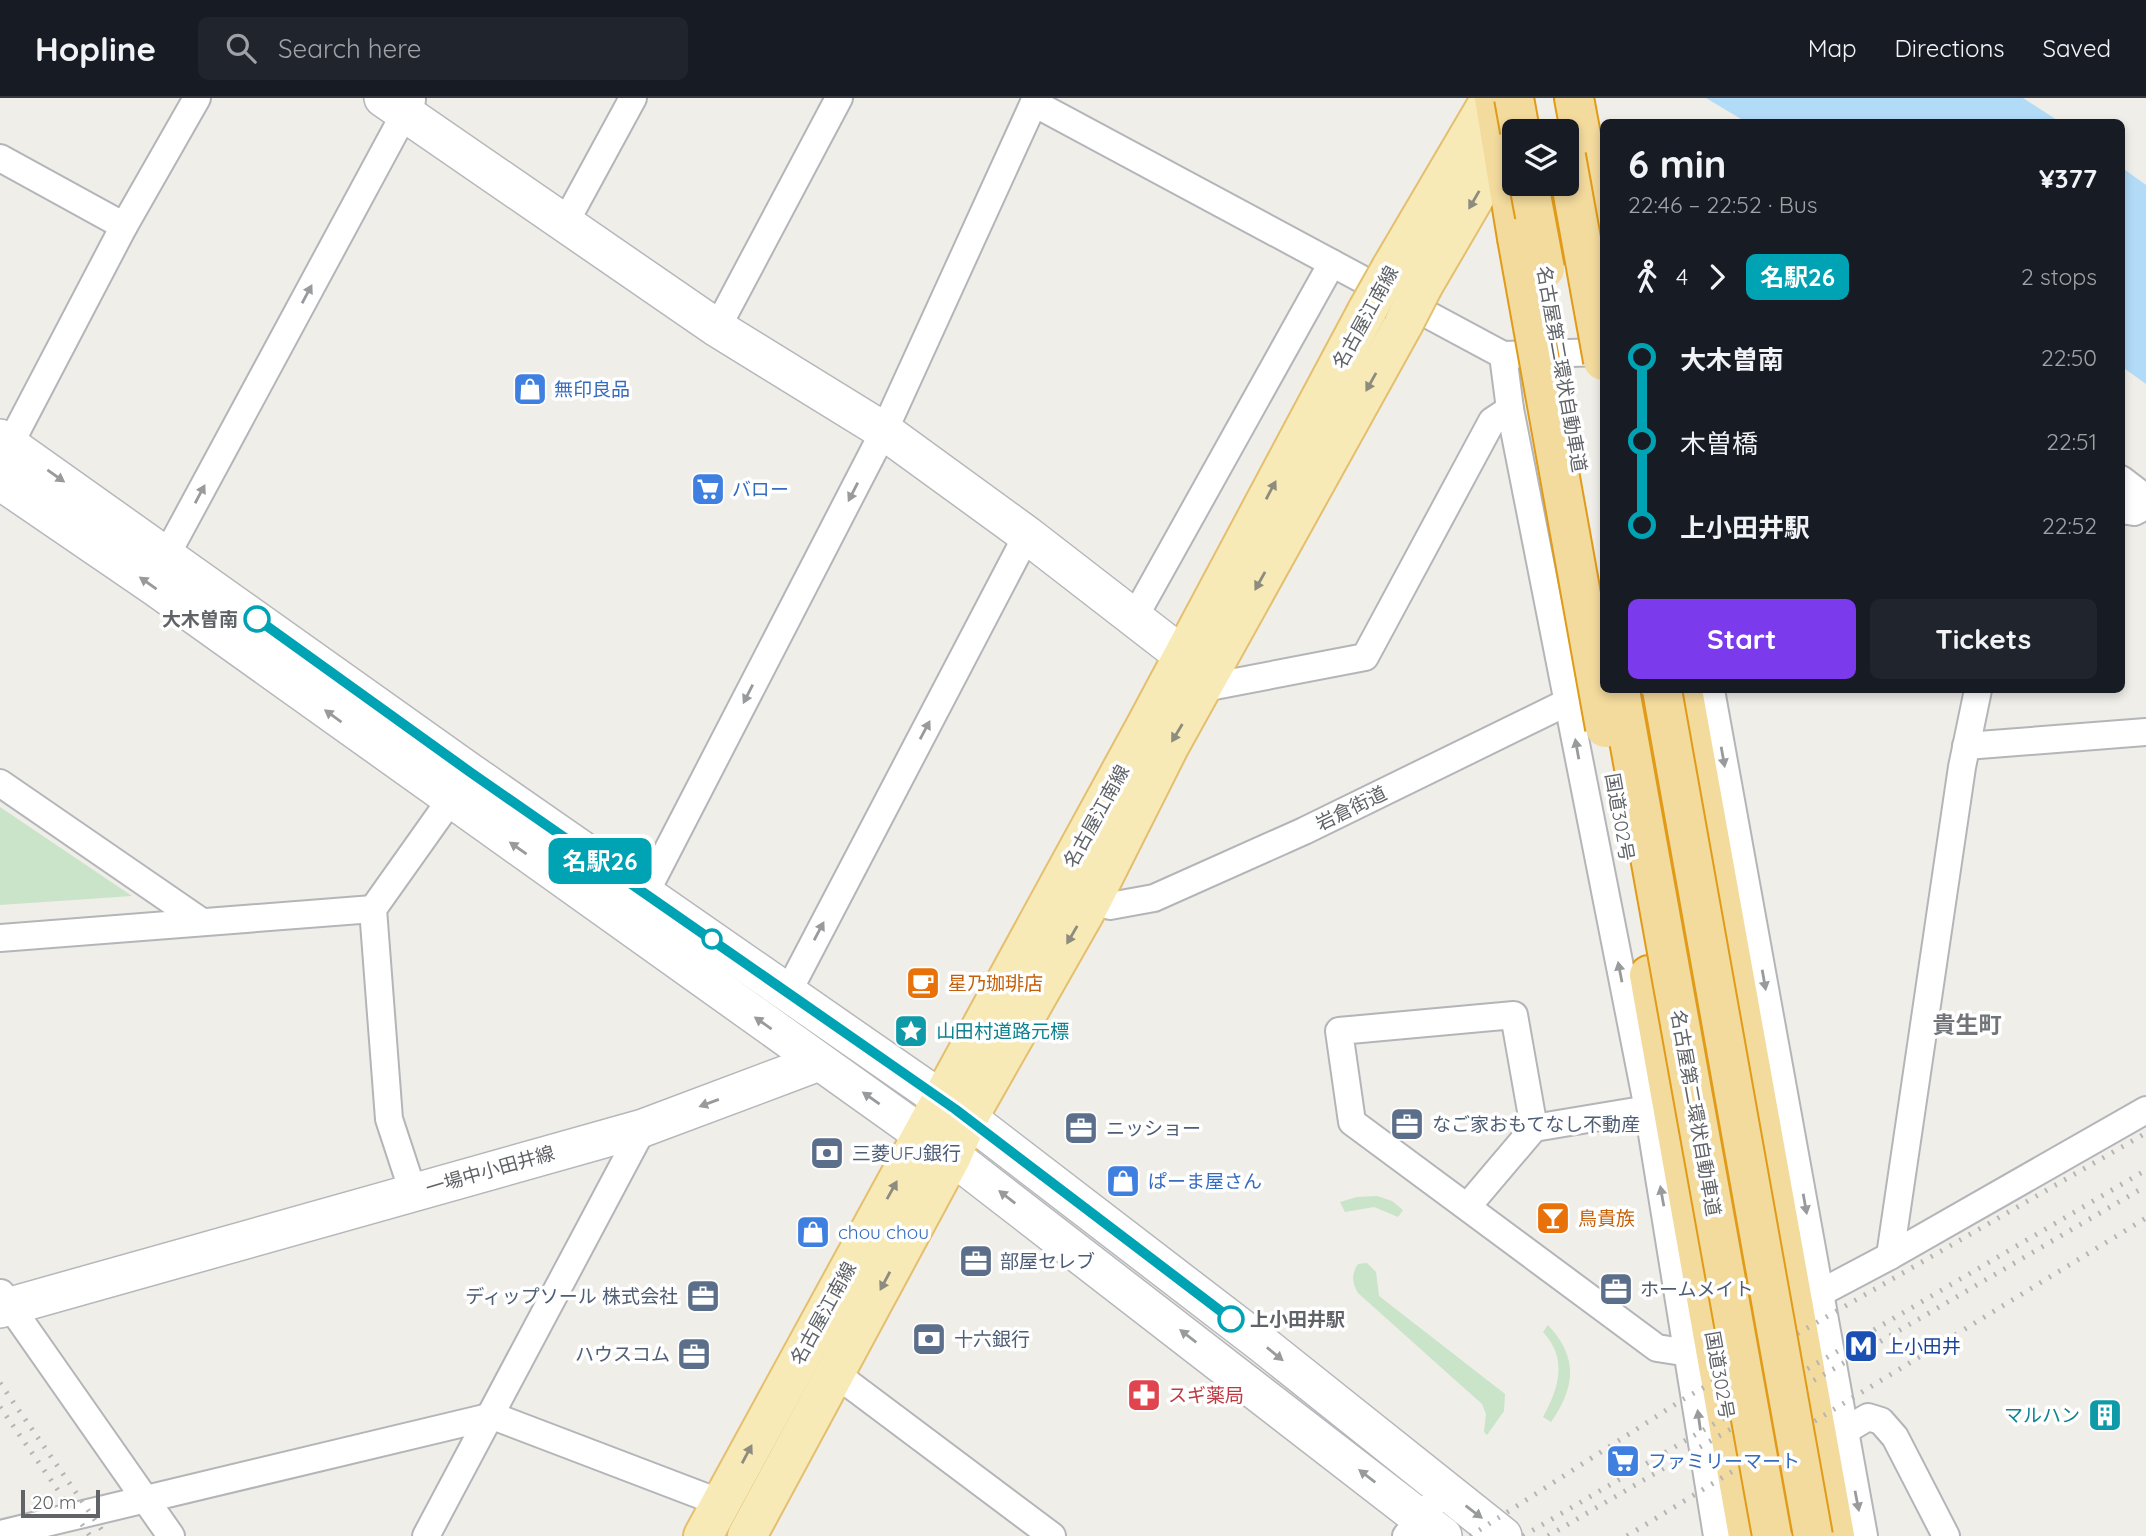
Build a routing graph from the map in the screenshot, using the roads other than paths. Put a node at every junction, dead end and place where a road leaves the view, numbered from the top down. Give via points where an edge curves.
1 (197, 98) edge
2 (633, 98) edge
3 (839, 98) edge
4 (1492, 98) edge
5 (1514, 98) edge
6 (1532, 98) edge
7 (1556, 98) edge
8 (1574, 98) edge
9 (1035, 100) edge
10 (400, 103) edge
11 (1513, 119) edge
12 (1522, 119) edge
13 (1566, 119) edge
14 (1576, 119) edge
15 (1502, 121) edge
16 (1579, 150) edge
17 (1502, 153) edge
18 (1579, 155) edge
19 (0, 158) edge
20 (1514, 196) edge
21 (1531, 196) edge
22 (565, 223) junction
23 (124, 226) junction
24 (1600, 237) edge
25 (1332, 263) junction
26 (1407, 277) junction
27 (717, 328) junction
28 (1600, 335) edge
29 (1600, 352) edge
30 (1503, 355) junction
31 (1510, 409) junction
32 (884, 431) junction
33 (4, 449) edge
34 (0, 481) edge
35 (2125, 485) edge
36 (2140, 508) edge
37 (1027, 535) junction
38 (167, 555) junction
39 (1600, 578) edge
40 (1134, 618) junction
41 (1182, 655) junction
42 (1600, 687) edge
43 (1204, 688) junction
44 (1621, 693) edge
45 (1663, 693) edge
46 (1684, 693) edge
47 (1712, 693) edge
48 (1977, 693) edge
49 (1569, 701) junction
50 (2146, 732) edge
51 (1966, 747) junction
52 (0, 783) edge
53 (460, 786) junction
54 (646, 892) junction
55 (1092, 900) junction
56 (373, 909) junction
57 (202, 922) junction
58 (0, 937) edge
59 (788, 992) junction
60 (819, 1062) junction
61 (955, 1109) junction
62 (1648, 1109) junction
63 (2146, 1110) edge
64 (643, 1128) junction
65 (1534, 1128) junction
66 (937, 1145) junction
67 (413, 1192) junction
68 (1466, 1207) junction
69 (1890, 1256) junction
70 (1822, 1292) junction
71 (3, 1302) edge
72 (1689, 1353) junction
73 (836, 1374) junction
74 (493, 1416) junction
75 (1843, 1432) junction
76 (1839, 1479) junction
77 (1444, 1490) junction
78 (143, 1497) junction
79 (721, 1503) junction
80 (1025, 1527) edge
81 (1423, 1530) edge
82 (5, 1534) edge
83 (171, 1536) edge
84 (426, 1536) edge
85 (703, 1536) edge
86 (747, 1536) edge
87 (1052, 1536) edge
88 (1503, 1536) edge
89 (1717, 1536) edge
90 (1748, 1536) edge
91 (1772, 1536) edge
92 (1813, 1536) edge
93 (1835, 1536) edge
94 (1864, 1536) edge
95 (1946, 1536) edge

1 - 23 street
2 - 22 street
3 - 27 street
4 - 15 highway, 国道302号
4 - 26 main road, 名古屋江南線
5 - 11 highway, bridge
6 - 12 main road, 名古屋江南線
7 - 13 highway
8 - 14 highway
9 - 25 street
9 - 32 street
10 - 22 street
38 -> 10 street
16 - 24 highway
17 -> 26 main road, 名古屋江南線
18 - 28 highway, bridge
19 - 23 street
20 - 90 highway, 国道302号, bridge via 1517,238
21 - 39 highway, 名古屋第二環状自動車道, bridge
22 - 27 street
23 - 33 street
25 - 30 street
25 - 40 street
41 -> 26 main road, 名古屋江南線, bridge via 1368,309
26 -> 43 main road, 名古屋江南線, bridge via 1404,323
27 - 32 street
29 - 30 street
30 - 31 street
31 - 43 street via 1492,421 1365,657
31 - 49 street
32 - 37 street
32 -> 54 street
33 -> 38 street
53 -> 34 street
35 - 36 street
37 - 40 street
59 -> 37 street
38 - 53 street
40 - 41 street
41 - 61 main road, 名古屋江南線
42 - 49 street, 岩倉街道
43 -> 55 main road, 名古屋江南線
44 - 91 highway, 名古屋第二環状自動車道, bridge
45 - 92 highway, bridge
46 - 76 highway via 1733,963
47 -> 70 street
48 - 51 street
49 - 55 street, 岩倉街道 via 1304,831 1154,898 1110,906
62 -> 49 street
50 - 51 street
51 - 69 street
52 - 57 street
53 - 54 street
53 - 56 street
60 -> 53 street
54 - 59 street
55 -> 61 main road, 名古屋江南線
56 - 57 street
56 - 67 street via 389,1119
57 - 58 street
59 - 61 street
60 -> 64 street, 一場中小田井線
66 -> 60 street
61 - 66 main road, 名古屋江南線
61 -> 77 street
62 - 65 street
72 -> 62 street
63 - 69 street
64 - 67 street, 一場中小田井線
64 - 74 street
65 - 68 street
65 - 68 street via 1514,1015 1339,1031 1352,1122
66 -> 73 main road, 名古屋江南線
79 -> 66 main road, 名古屋江南線
81 -> 66 street
67 - 71 street, 一場中小田井線
68 - 72 street via 1657,1348
69 - 70 street
70 - 75 street
71 - 78 street
89 -> 72 street
73 - 80 street
73 - 86 main road, 名古屋江南線
74 - 78 street
74 - 79 street
74 - 84 street
75 - 76 street
75 - 95 street via 1868,1417 1881,1421 1895,1437
76 - 93 highway
76 -> 94 street
77 - 81 street
77 -> 88 street
78 - 82 street
78 - 83 street
79 - 85 main road, 名古屋江南線
80 - 87 street

